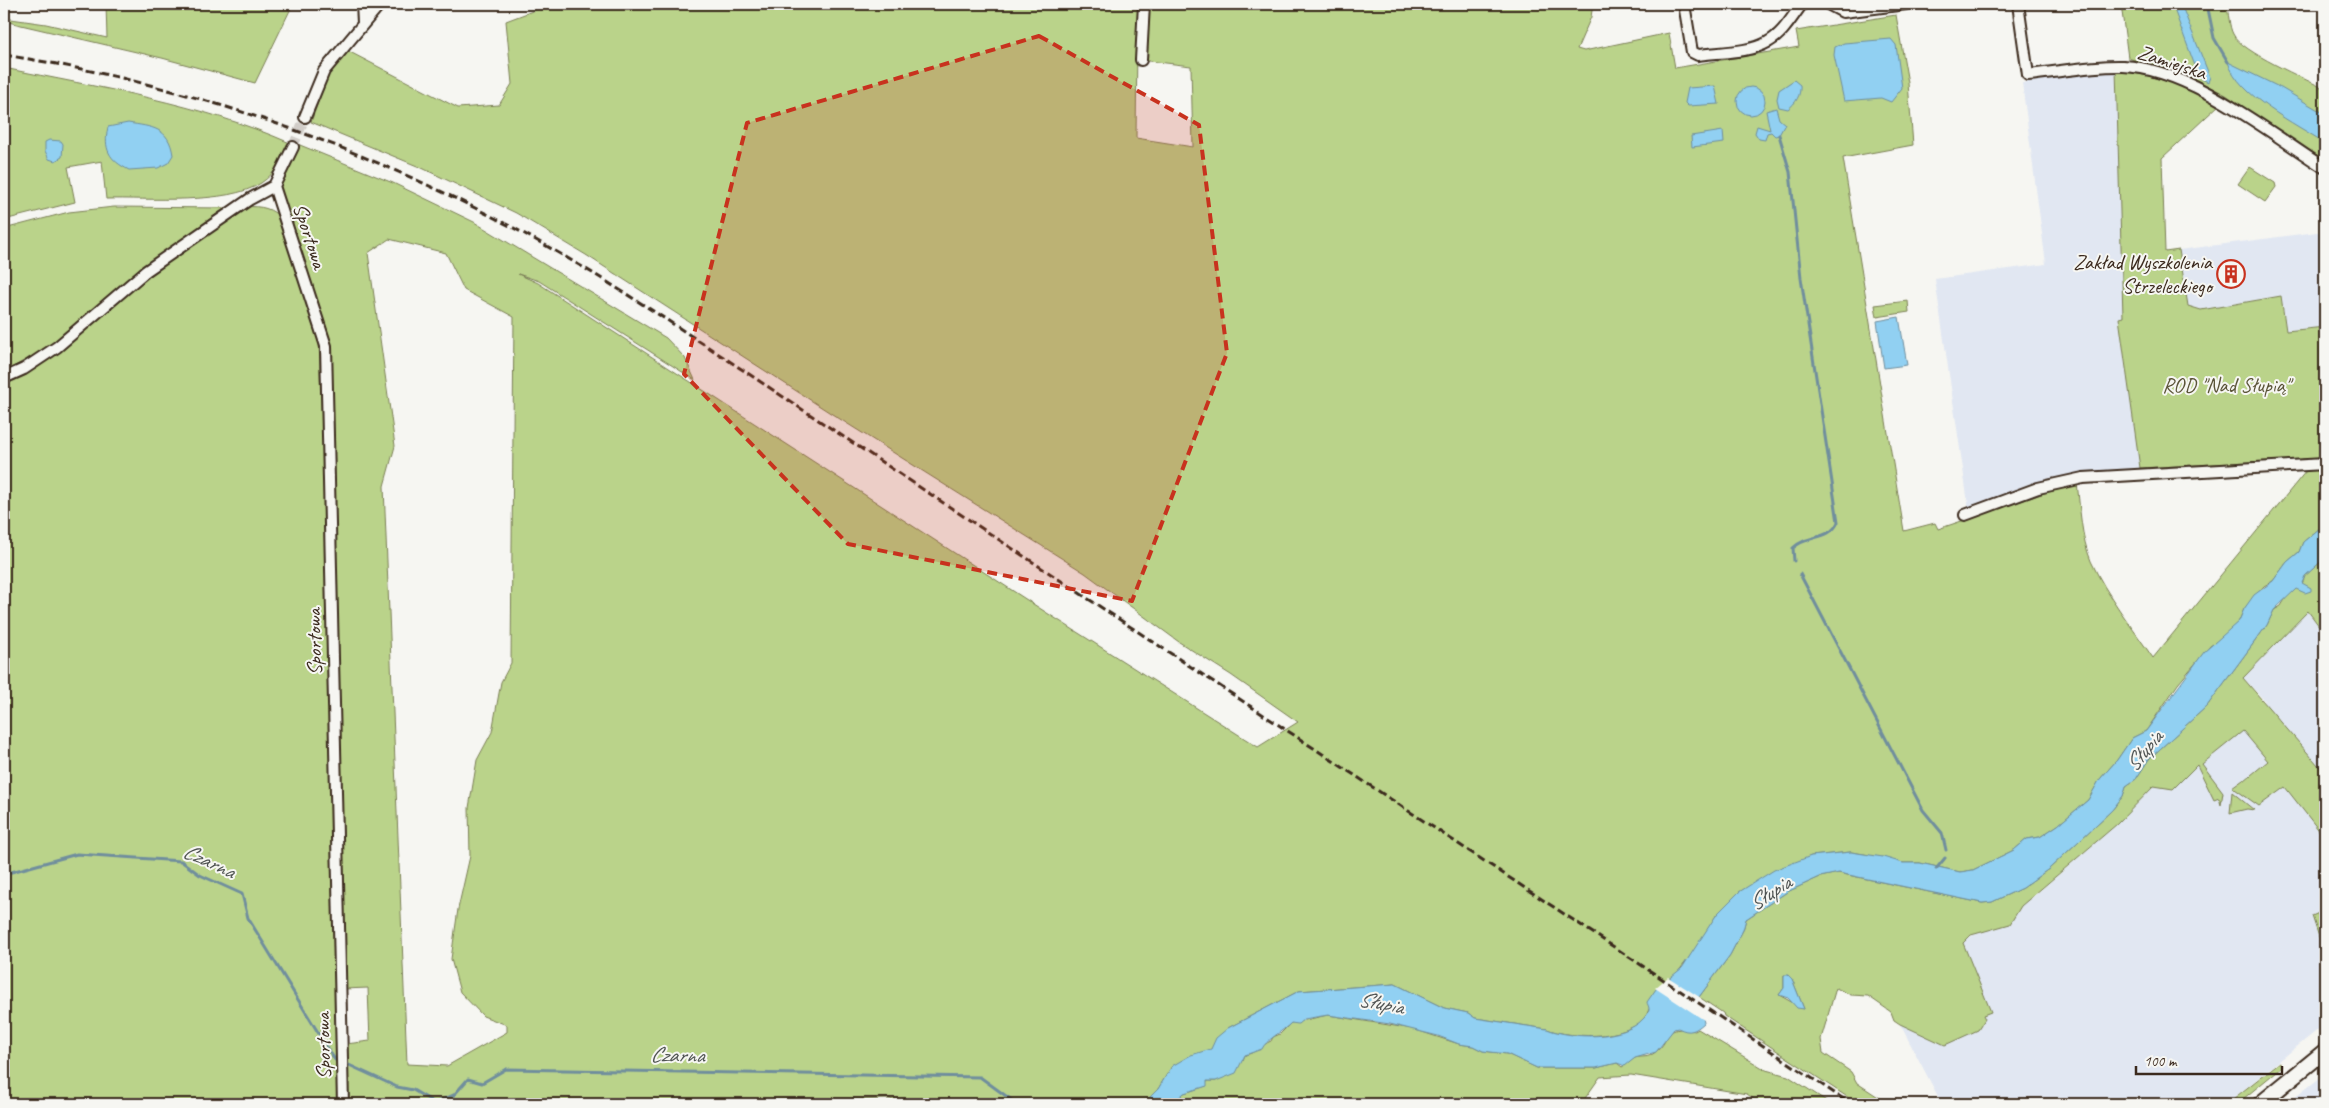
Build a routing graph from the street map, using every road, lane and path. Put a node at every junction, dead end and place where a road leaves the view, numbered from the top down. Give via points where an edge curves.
1 (362, 4) edge
2 (380, 4) edge
3 (1144, 4) edge
4 (1684, 4) edge
5 (1802, 4) edge
6 (1828, 4) edge
7 (1906, 4) edge
8 (2018, 4) edge
9 (363, 24) junction
10 (1142, 60) dead end
11 (305, 117) tunnel mouth
12 (294, 147) tunnel mouth
13 (2325, 168) edge
14 (274, 186) junction
15 (4, 378) edge
16 (2325, 464) edge
17 (1965, 515) dead end
18 (2325, 1051) edge
19 (343, 1104) edge
20 (2260, 1104) edge

1 - 9 street
2 - 9 street
3 - 10 street
4 - 5 street via 1692,52 1698,55 1768,42
6 - 7 street via 1843,12
8 - 13 street, Zamiejska via 2028,75 2123,66 2149,70 2201,88
9 - 11 street via 324,71
12 - 14 street, Sportowa
14 - 15 street, Sportowa via 146,271 57,347
14 - 19 street, Sportowa via 326,346
16 - 17 street via 2083,478 2038,488
18 - 20 main road

